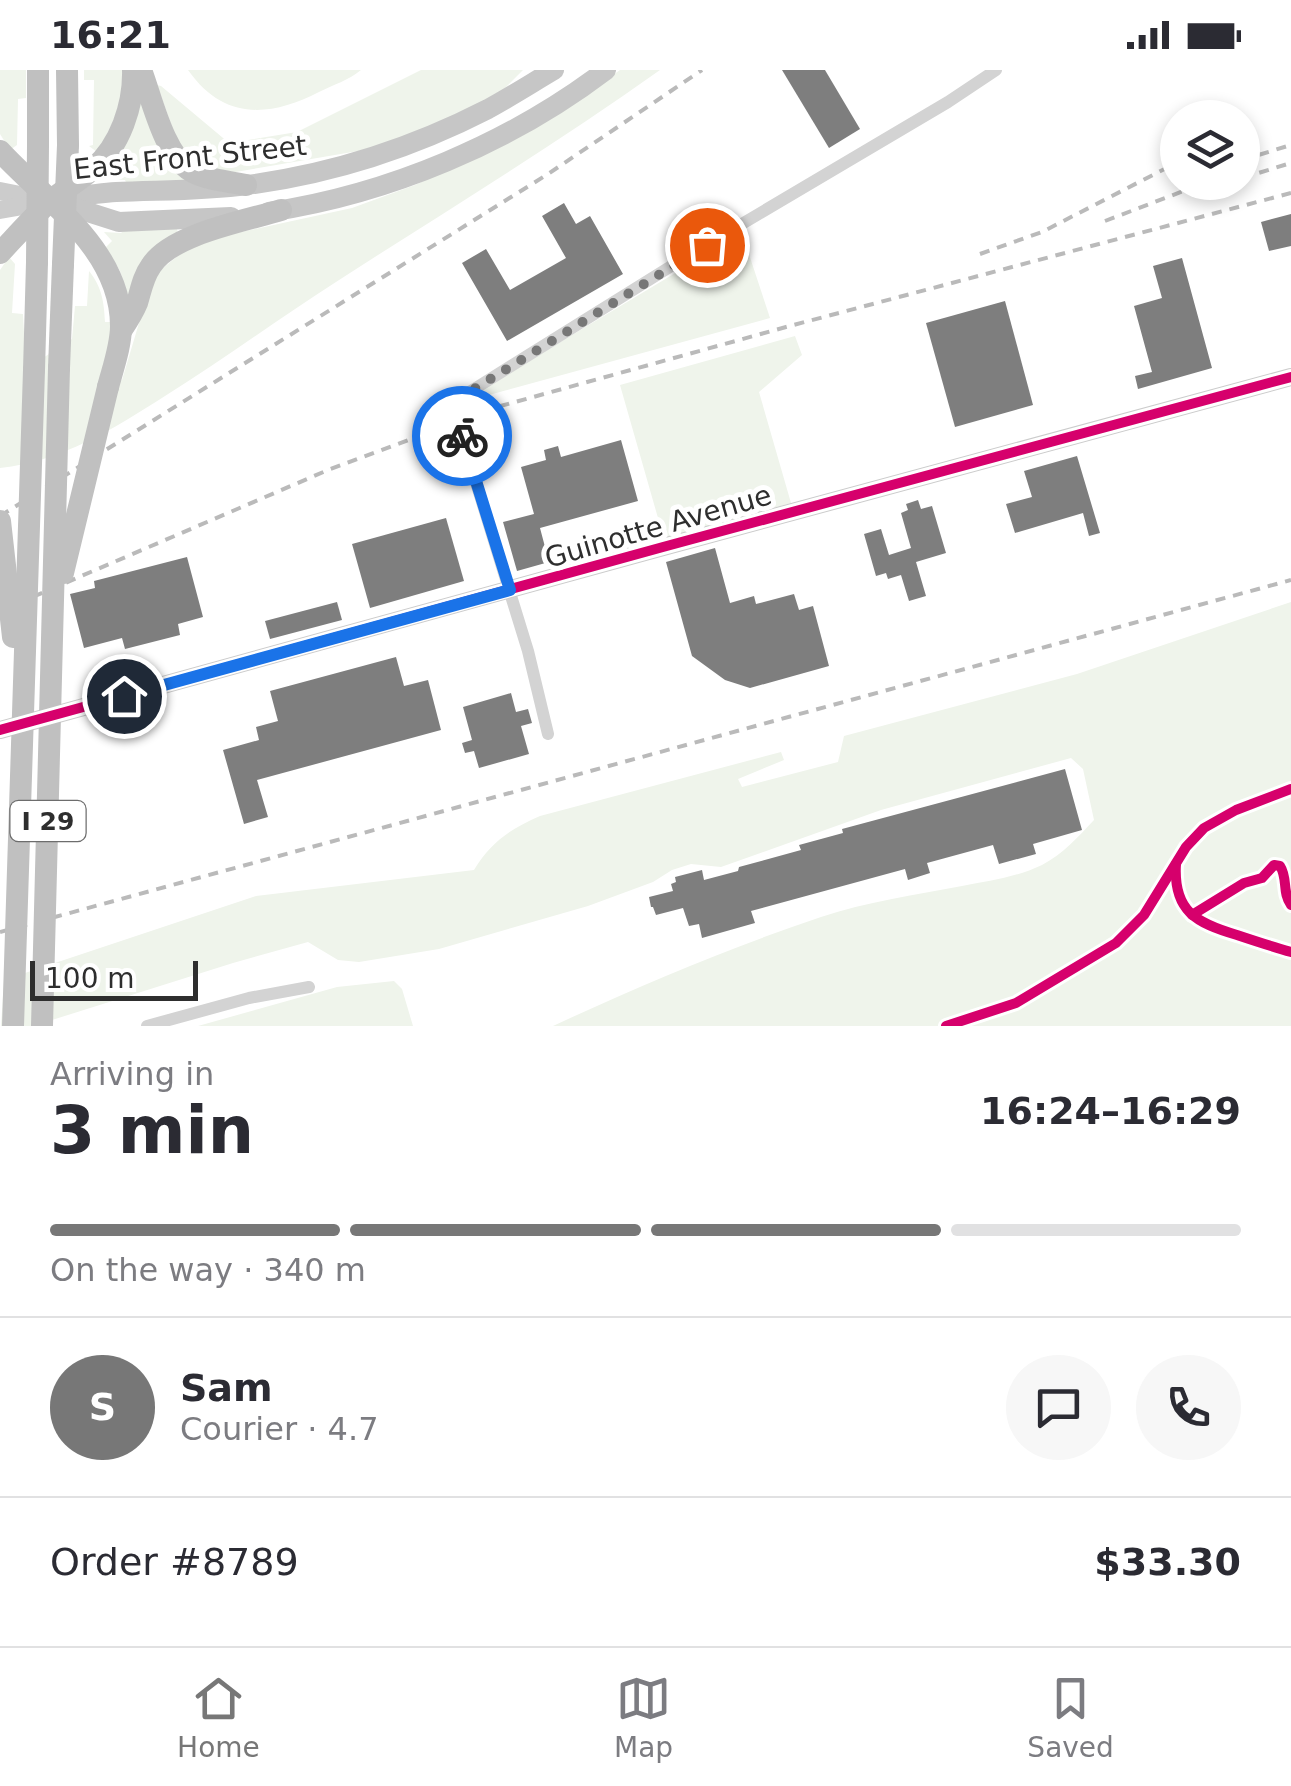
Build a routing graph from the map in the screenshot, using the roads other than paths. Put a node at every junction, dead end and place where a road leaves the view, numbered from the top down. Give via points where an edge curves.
1 (38, 70) edge
2 (67, 70) edge
3 (133, 70) edge
4 (141, 70) edge
5 (529, 70) edge
6 (554, 70) edge
7 (606, 70) edge
8 (996, 70) edge
9 (518, 91) junction
10 (0, 151) edge
11 (246, 185) junction
12 (0, 191) edge
13 (51, 201) junction
14 (0, 210) edge
15 (281, 210) junction
16 (0, 253) edge
17 (121, 331) junction
18 (1291, 378) edge
19 (0, 521) edge
20 (510, 590) junction
21 (53, 616) junction
22 (24, 684) junction
23 (0, 730) edge
24 (548, 734) dead end
25 (309, 987) dead end
26 (13, 1026) edge
27 (42, 1026) edge
28 (147, 1026) edge

1 - 22 highway, I 29, bridge
2 - 21 highway, I 29, bridge
3 - 13 highway via 128,112 112,146
4 - 11 highway via 176,159 202,176
5 - 9 main road
6 - 9 main road, East Front Street
7 - 15 main road, East Front Street via 552,107 451,159
8 - 20 street via 471,391 458,421
9 - 11 main road, East Front Street via 423,140 362,162
10 - 13 highway
11 - 13 main road, East Front Street
12 - 13 street
13 - 14 street, East Front Street
13 - 15 main road, East Front Street via 119,222
13 - 16 highway
13 - 17 highway via 107,269
15 - 17 highway via 165,250 145,276
17 - 21 highway, bridge
18 - 20 street, Guinotte Avenue
19 - 22 highway, bridge
20 - 23 street, Guinotte Avenue
20 - 24 street
21 - 27 highway, I 29, bridge
22 - 26 highway, I 29, bridge
25 - 28 street

